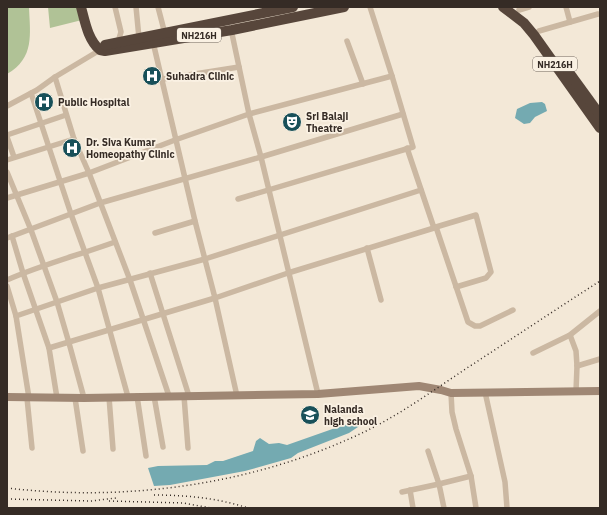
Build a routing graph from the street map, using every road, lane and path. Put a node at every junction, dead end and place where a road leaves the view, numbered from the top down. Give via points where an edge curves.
1 (81, 7) edge
2 (87, 7) edge
3 (115, 7) edge
4 (136, 7) edge
5 (158, 7) edge
6 (293, 7) edge
7 (344, 7) edge
8 (370, 7) edge
9 (503, 7) edge
10 (566, 7) edge
11 (521, 8) edge
12 (598, 14) dead end
13 (229, 20) junction
14 (570, 22) junction
15 (232, 30) junction
16 (539, 31) junction
17 (165, 37) junction
18 (139, 38) junction
19 (347, 41) dead end
20 (118, 42) junction
21 (153, 42) junction
22 (102, 48) junction
23 (239, 66) junction
24 (392, 76) junction
25 (55, 77) junction
26 (163, 79) junction
27 (363, 84) junction
28 (31, 93) junction
29 (7, 106) edge
30 (249, 114) junction
31 (403, 114) junction
32 (66, 115) junction
33 (600, 116) edge
34 (41, 125) junction
35 (600, 128) edge
36 (7, 136) edge
37 (74, 139) junction
38 (176, 140) junction
39 (48, 146) junction
40 (407, 148) junction
41 (14, 157) junction
42 (261, 157) junction
43 (7, 160) edge
44 (7, 172) edge
45 (89, 173) junction
46 (186, 179) junction
47 (61, 180) junction
48 (269, 190) junction
49 (421, 190) junction
50 (16, 195) junction
51 (7, 198) edge
52 (238, 199) dead end
53 (100, 203) junction
54 (71, 214) junction
55 (195, 222) junction
56 (435, 227) junction
57 (31, 230) junction
58 (155, 233) dead end
59 (280, 236) junction
60 (10, 237) edge
61 (115, 242) junction
62 (368, 248) junction
63 (85, 253) junction
64 (205, 259) junction
65 (44, 267) junction
66 (23, 273) junction
67 (150, 273) junction
68 (288, 273) junction
69 (7, 280) edge
70 (130, 280) junction
71 (7, 287) edge
72 (456, 287) junction
73 (98, 288) junction
74 (215, 298) junction
75 (381, 300) dead end
76 (57, 302) junction
77 (35, 309) junction
78 (513, 310) dead end
79 (600, 311) edge
80 (163, 313) junction
81 (16, 316) junction
82 (143, 319) junction
83 (110, 329) junction
84 (570, 335) junction
85 (70, 342) junction
86 (49, 348) junction
87 (533, 354) dead end
88 (600, 359) edge
89 (577, 366) junction
90 (600, 391) edge
91 (484, 392) junction
92 (576, 392) junction
93 (451, 393) junction
94 (318, 394) junction
95 (132, 396) junction
96 (154, 396) junction
97 (169, 396) junction
98 (186, 396) junction
99 (237, 396) junction
100 (7, 397) edge
101 (109, 397) junction
102 (28, 398) junction
103 (57, 398) junction
104 (75, 398) junction
105 (84, 398) junction
106 (163, 447) dead end
107 (32, 448) dead end
108 (188, 448) dead end
109 (113, 449) dead end
110 (83, 451) dead end
111 (428, 451) dead end
112 (146, 456) dead end
113 (471, 476) junction
114 (439, 484) junction
115 (410, 490) junction
116 (402, 492) dead end
117 (413, 508) edge
118 (444, 508) edge
119 (476, 508) edge
120 (507, 508) edge

1 - 22 highway via 95,46
2 - 22 highway via 93,31
3 - 20 street via 121,32
4 - 18 street
5 - 17 street
6 - 13 highway, NH216H
7 - 15 highway, NH216H
8 - 24 street
9 - 35 highway, NH216H via 534,35
10 - 14 street
11 - 16 highway, NH216H
12 - 14 street
13 - 15 street
13 - 17 highway, NH216H
14 - 16 street
15 - 17 highway, NH216H
15 - 23 street
16 - 33 highway, NH216H
17 - 18 highway, NH216H
17 - 21 highway, NH216H
18 - 20 highway, NH216H
19 - 27 street
20 - 22 highway, NH216H
21 - 22 highway, NH216H via 123,48
21 - 26 street
22 - 25 street
23 - 26 street
23 - 30 street
24 - 27 street
24 - 31 street
25 - 28 street
25 - 32 street
26 - 38 street
27 - 30 street
28 - 29 street
28 - 34 street
30 - 38 street
30 - 42 street
31 - 40 street via 412,147
31 - 42 street
32 - 34 street
32 - 37 street
34 - 36 street
34 - 39 street
36 - 41 street
37 - 39 street
37 - 45 street
38 - 45 street
38 - 46 street
39 - 41 street
39 - 47 street
40 - 48 street
40 - 49 street
41 - 43 street
42 - 46 street
42 - 48 street
44 - 50 street
45 - 47 street
45 - 53 street
46 - 53 street
46 - 55 street
47 - 50 street
47 - 54 street
48 - 52 street
48 - 59 street
49 - 56 street
49 - 59 street
50 - 51 street
50 - 57 street
53 - 54 street
53 - 61 street
54 - 57 street
54 - 63 street
55 - 58 street
55 - 64 street
56 - 62 street
56 - 72 street
56 - 72 street via 476,215 491,272 486,278
57 - 60 street
57 - 65 street
59 - 64 street
59 - 68 street
60 - 66 street
61 - 63 street
61 - 70 street
62 - 68 street
62 - 75 street
63 - 65 street
63 - 73 street
64 - 67 street
64 - 74 street
65 - 66 street
65 - 76 street
66 - 69 street
66 - 77 street
67 - 70 street
67 - 80 street
68 - 74 street
68 - 94 street
70 - 73 street
70 - 82 street
71 - 81 street
72 - 78 street via 468,322 475,326
73 - 76 street
73 - 83 street
74 - 80 street
74 - 99 street
76 - 77 street
76 - 85 street
77 - 81 street
77 - 86 street
79 - 84 street
80 - 82 street
80 - 98 street
81 - 102 street
82 - 83 street
82 - 97 street
83 - 85 street
83 - 95 street
84 - 87 street
84 - 89 street via 576,351
85 - 86 street
85 - 105 street
86 - 103 street
88 - 89 street
89 - 92 street
90 - 92 street
91 - 92 street
91 - 93 street
91 - 120 street via 505,482
93 - 94 street via 419,386
93 - 113 street via 456,429
94 - 99 street
95 - 96 street
95 - 101 street
95 - 112 street
96 - 97 street
96 - 106 street
97 - 98 street
98 - 99 street
98 - 108 street
100 - 102 street
101 - 105 street
101 - 109 street
102 - 103 street
102 - 107 street
103 - 104 street
104 - 105 street
104 - 110 street
111 - 114 street
113 - 114 street
113 - 119 street
114 - 115 street
114 - 118 street
115 - 116 street
115 - 117 street

